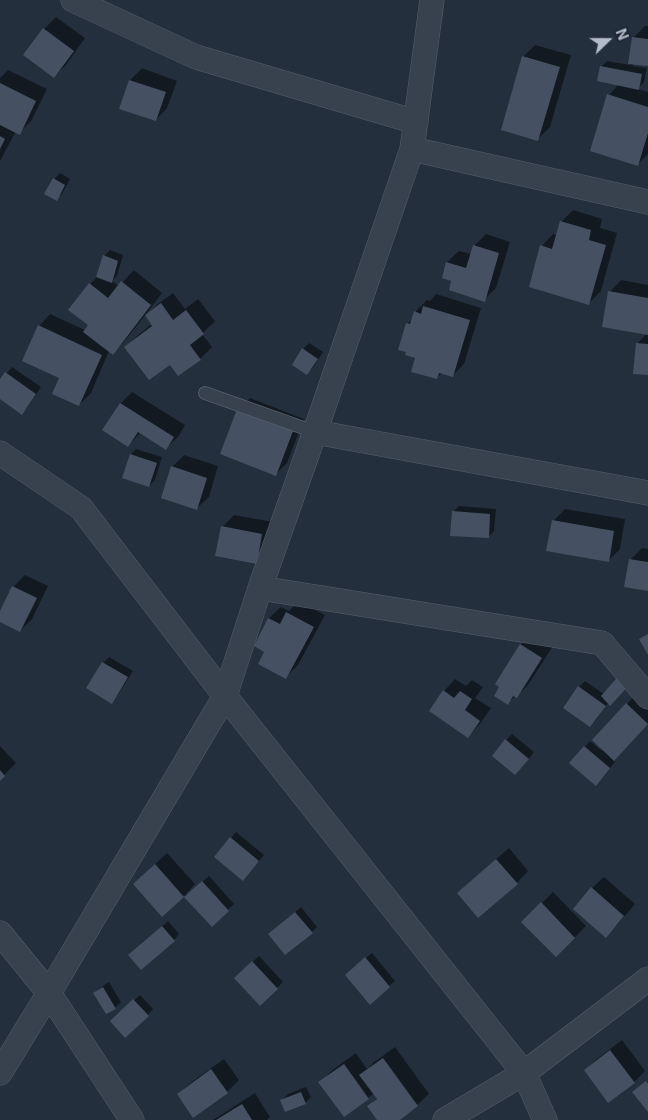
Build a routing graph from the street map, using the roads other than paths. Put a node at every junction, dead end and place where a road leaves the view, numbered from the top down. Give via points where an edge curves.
1 (73, 0) edge
2 (432, 0) edge
3 (416, 122) junction
4 (412, 149) junction
5 (648, 202) edge
6 (205, 393) dead end
7 (315, 432) junction
8 (0, 453) edge
9 (648, 493) edge
10 (260, 588) junction
11 (225, 696) junction
12 (648, 697) edge
13 (0, 933) edge
14 (648, 980) edge
15 (49, 993) junction
16 (0, 1073) edge
17 (524, 1073) junction
18 (132, 1120) edge
19 (445, 1120) edge
20 (545, 1120) edge

1 - 3 street via 196,57
2 - 3 street
3 - 4 street
4 - 5 street
4 - 7 street
6 - 7 lane
7 - 9 street
7 - 10 street
8 - 11 street via 81,508
10 - 11 street
10 - 12 street via 602,643
11 - 15 street
11 - 17 street
13 - 15 street
14 - 17 street
15 - 16 street
15 - 18 street
17 - 19 street
17 - 20 street

